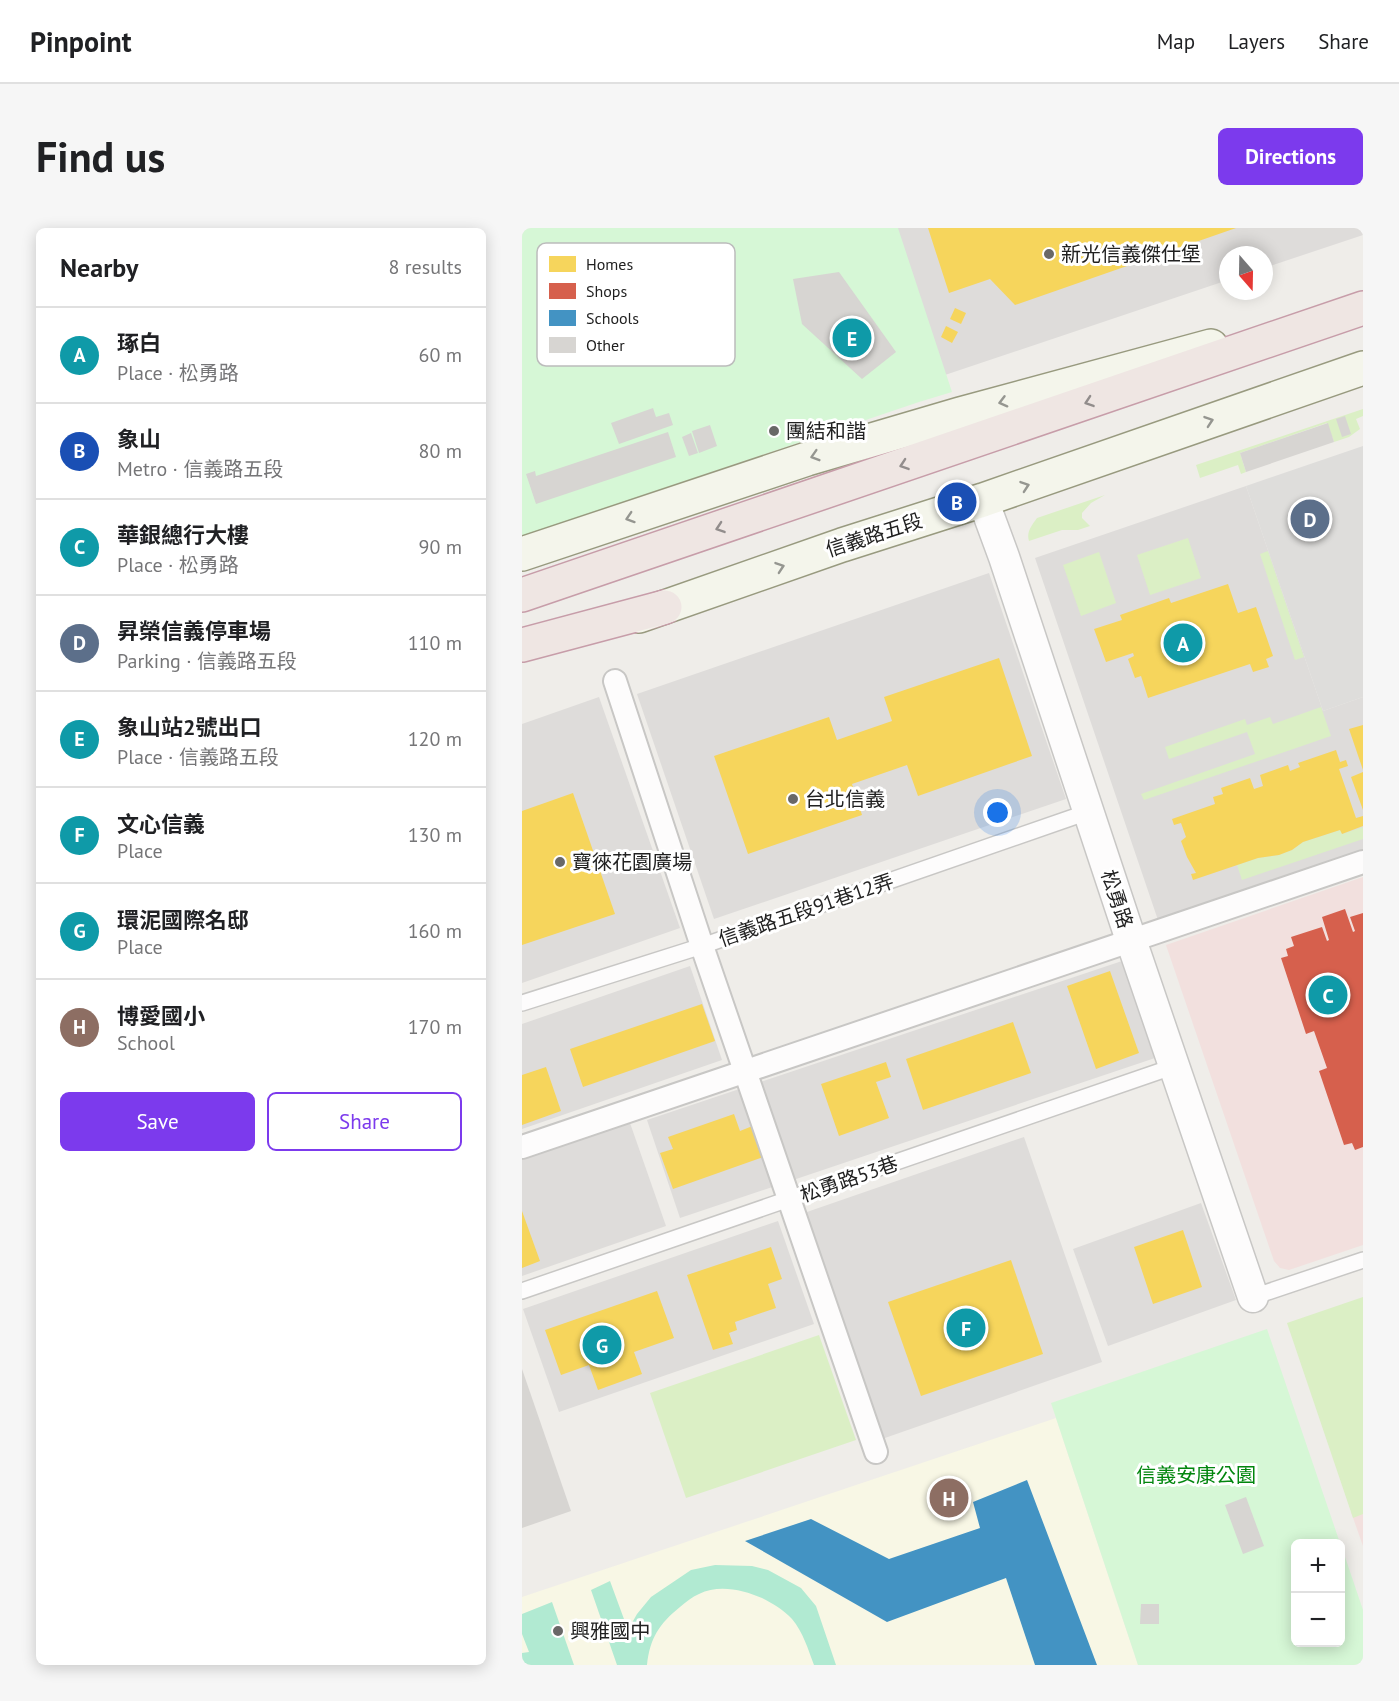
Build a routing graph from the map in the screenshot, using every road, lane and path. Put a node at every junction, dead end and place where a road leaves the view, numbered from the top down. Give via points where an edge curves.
1 (1363, 306) edge
2 (1363, 368) edge
3 (983, 500) junction
4 (522, 554) edge
5 (522, 595) edge
6 (665, 607) junction
7 (522, 645) edge
8 (522, 658) edge
9 (615, 681) dead end
10 (1088, 812) junction
11 (1363, 862) edge
12 (1131, 940) junction
13 (702, 946) junction
14 (522, 1003) edge
15 (1175, 1066) junction
16 (745, 1072) junction
17 (522, 1147) edge
18 (789, 1200) junction
19 (1363, 1260) edge
20 (522, 1291) edge
21 (1253, 1297) joint
22 (876, 1452) dead end

1 -> 4 main road via 807,459
1 -> 5 highway
3 -> 2 main road, 信義路五段
6 -> 3 main road, 信義路五段
3 - 10 street, 松勇路
6 - 7 highway
6 - 8 main road, 信義路五段
9 - 13 street
10 - 12 street, 松勇路
10 - 13 lane, 信義路五段91巷12弄
11 - 12 street
12 - 15 street, 松勇路
12 - 16 street
13 - 14 lane, 信義路五段91巷12弄
13 - 16 street
15 - 18 lane, 松勇路53巷
15 - 21 street, 松勇路
16 - 17 street
16 - 18 street
18 - 20 lane, 松勇路53巷
18 - 22 street
19 - 21 lane

